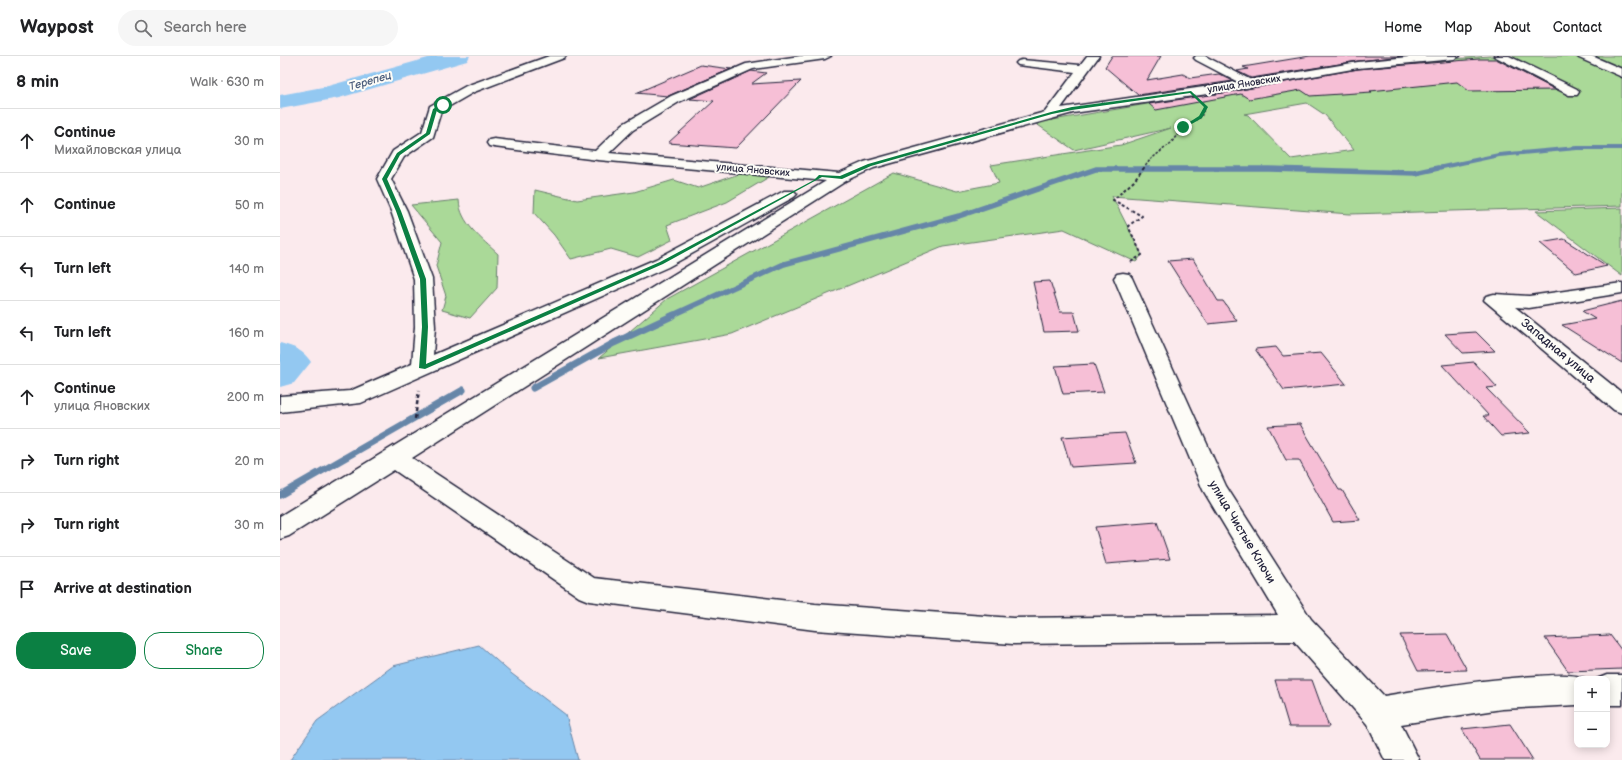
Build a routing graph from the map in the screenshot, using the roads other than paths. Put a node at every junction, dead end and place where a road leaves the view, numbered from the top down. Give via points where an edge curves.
1 (560, 56) edge
2 (825, 56) edge
3 (1093, 56) edge
4 (1343, 56) edge
5 (1454, 56) edge
6 (1500, 56) edge
7 (1583, 56) edge
8 (1200, 58) dead end
9 (1022, 63) dead end
10 (1358, 65) junction
11 (1083, 69) junction
12 (1622, 73) edge
13 (1248, 83) junction
14 (1573, 92) dead end
15 (1051, 113) junction
16 (494, 143) dead end
17 (598, 156) junction
18 (821, 176) junction
19 (841, 178) junction
20 (1127, 270) road end
21 (1622, 288) edge
22 (422, 368) junction
23 (280, 404) edge
24 (1622, 405) edge
25 (393, 457) junction
26 (280, 530) edge
27 (1300, 628) junction
28 (1574, 690) edge
29 (1610, 690) edge
30 (1622, 690) edge
31 (1378, 713) junction
32 (1403, 760) edge

1 - 22 street via 470,89 435,109 428,134 398,154 384,179 399,211 423,279 425,327
2 - 17 street via 750,66 675,99 628,127
3 - 11 street
4 - 10 street
5 - 10 street, улица Яновских
6 - 14 street
7 - 12 street
8 - 13 street
9 - 11 street
10 - 13 street, улица Яновских
11 - 15 street
13 - 15 street, улица Яновских
15 - 19 street, улица Яновских via 869,165
16 - 17 street, улица Яновских
17 - 18 street, улица Яновских
18 - 19 street, улица Яновских
18 - 22 street via 662,263
19 - 25 street
20 - 27 street, улица Чистые Ключи via 1215,490
21 - 24 street, Западная улица via 1529,302 1492,300 1517,317
22 - 23 street via 353,398
25 - 26 street
25 - 27 street via 589,589 815,617 1013,631
27 - 31 street, улица Чистые Ключи
28 - 31 street via 1541,690 1447,700
29 - 30 street
31 - 32 street, улица Чистые Ключи

